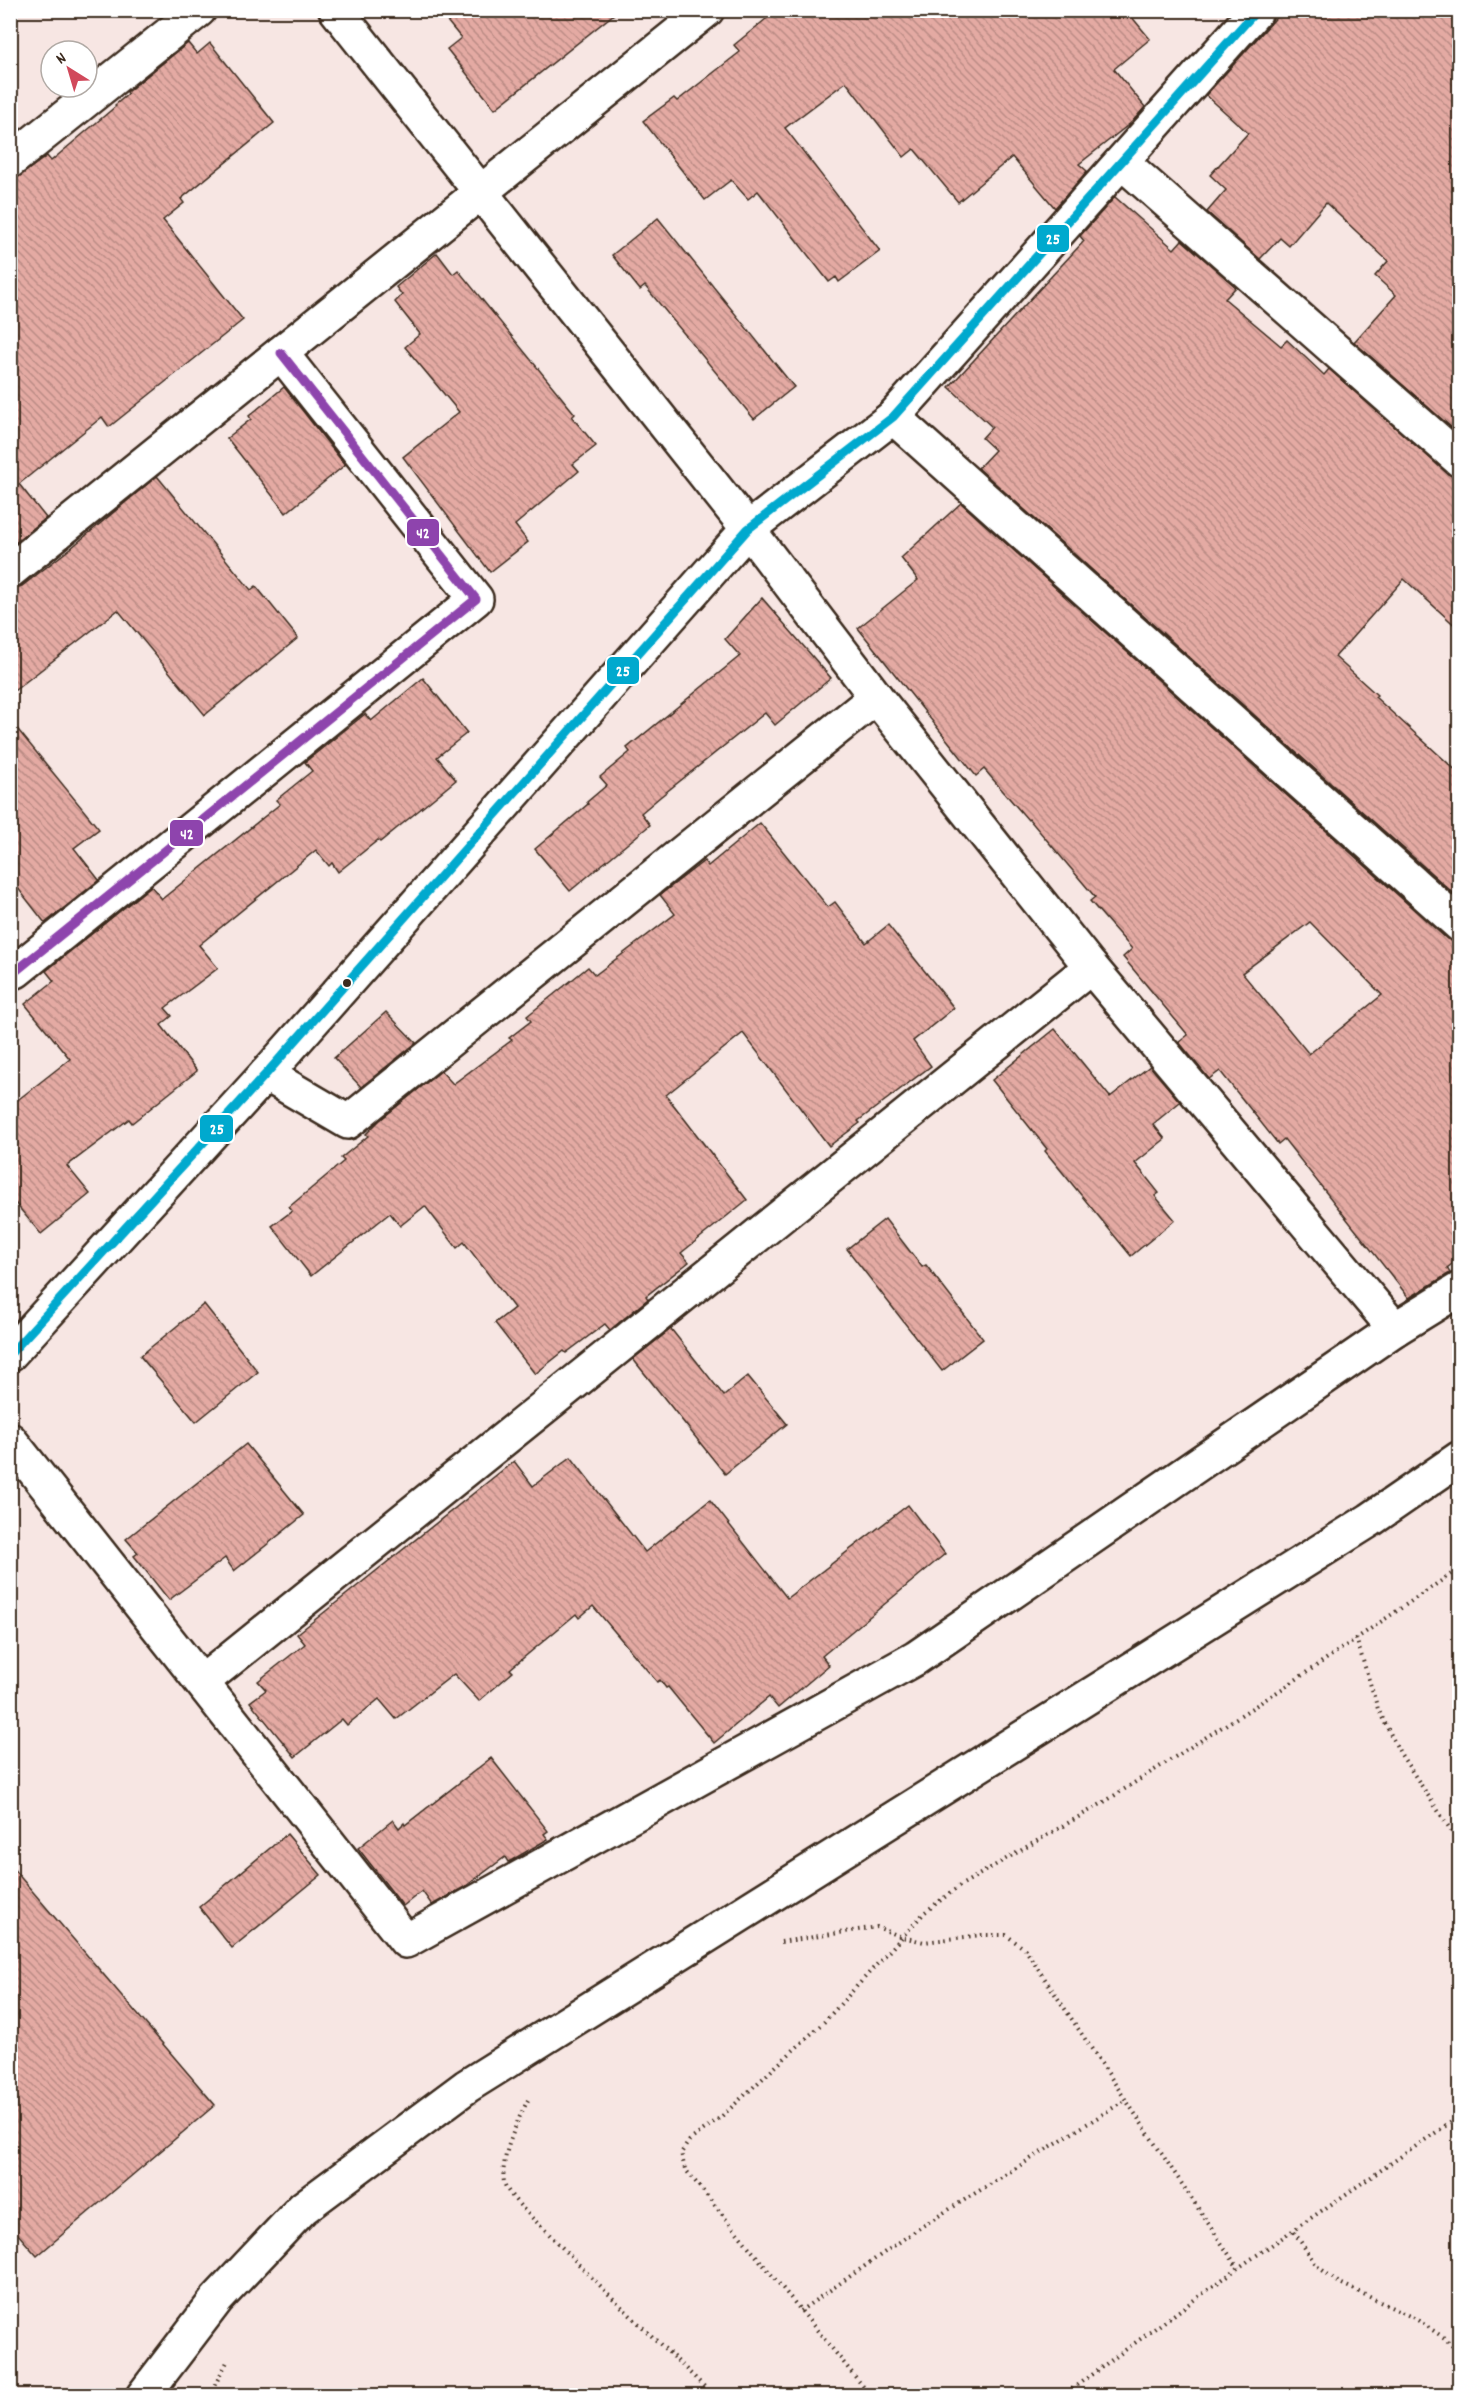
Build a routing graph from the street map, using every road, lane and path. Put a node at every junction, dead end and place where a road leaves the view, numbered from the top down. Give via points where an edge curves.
1 (199, 10) edge
2 (336, 10) edge
3 (707, 10) edge
4 (1257, 10) edge
5 (10, 161) edge
6 (1123, 163) junction
7 (479, 194) junction
8 (280, 353) junction
9 (893, 417) junction
10 (1460, 460) edge
11 (748, 529) junction
12 (10, 571) edge
13 (876, 697) junction
14 (1460, 925) edge
15 (10, 964) edge
16 (1091, 967) junction
17 (266, 1074) junction
18 (1460, 1289) edge
19 (1395, 1329) junction
20 (10, 1354) edge
21 (10, 1440) edge
22 (1460, 1458) edge
23 (1460, 1568) edge
24 (1356, 1638) junction
25 (202, 1682) junction
26 (1460, 1844) edge
27 (902, 1937) junction
28 (777, 1942) dead end
29 (529, 2099) dead end
30 (1124, 2101) junction
31 (1460, 2116) edge
32 (1294, 2232) junction
33 (1238, 2268) junction
34 (800, 2311) junction
35 (1460, 2355) edge
36 (143, 2396) edge
37 (714, 2396) edge
38 (871, 2396) edge
39 (1062, 2396) edge

1 - 5 street
2 - 7 street
3 - 7 street
4 - 6 street
6 - 9 street
6 - 10 street
7 - 8 street
7 - 11 street
8 - 12 street
8 - 15 street via 476,599 16,971
9 - 11 street
9 - 14 street
11 - 13 street
11 - 17 street
13 - 16 street
13 - 17 street via 348,1122
16 - 19 street
16 - 25 street
17 - 20 street
18 - 19 street
19 - 25 street via 916,1658 406,1941
21 - 25 street
22 - 36 street via 1370,1520 467,2086 303,2208 217,2299
23 - 24 path
24 - 26 path via 1378,1709 1400,1753
24 - 27 path via 1101,1804 962,1885 926,1912
27 - 28 path via 877,1928
27 - 30 path via 924,1942 1006,1935 1025,1949
27 - 34 path via 824,2022 722,2116 689,2141 681,2153 685,2169
29 - 37 path via 512,2138 503,2170 504,2185 590,2276
30 - 33 path
30 - 34 path via 924,2225
31 - 32 path
32 - 33 path
32 - 35 path via 1317,2266 1338,2282 1416,2319 1446,2339
33 - 39 path
34 - 38 path

